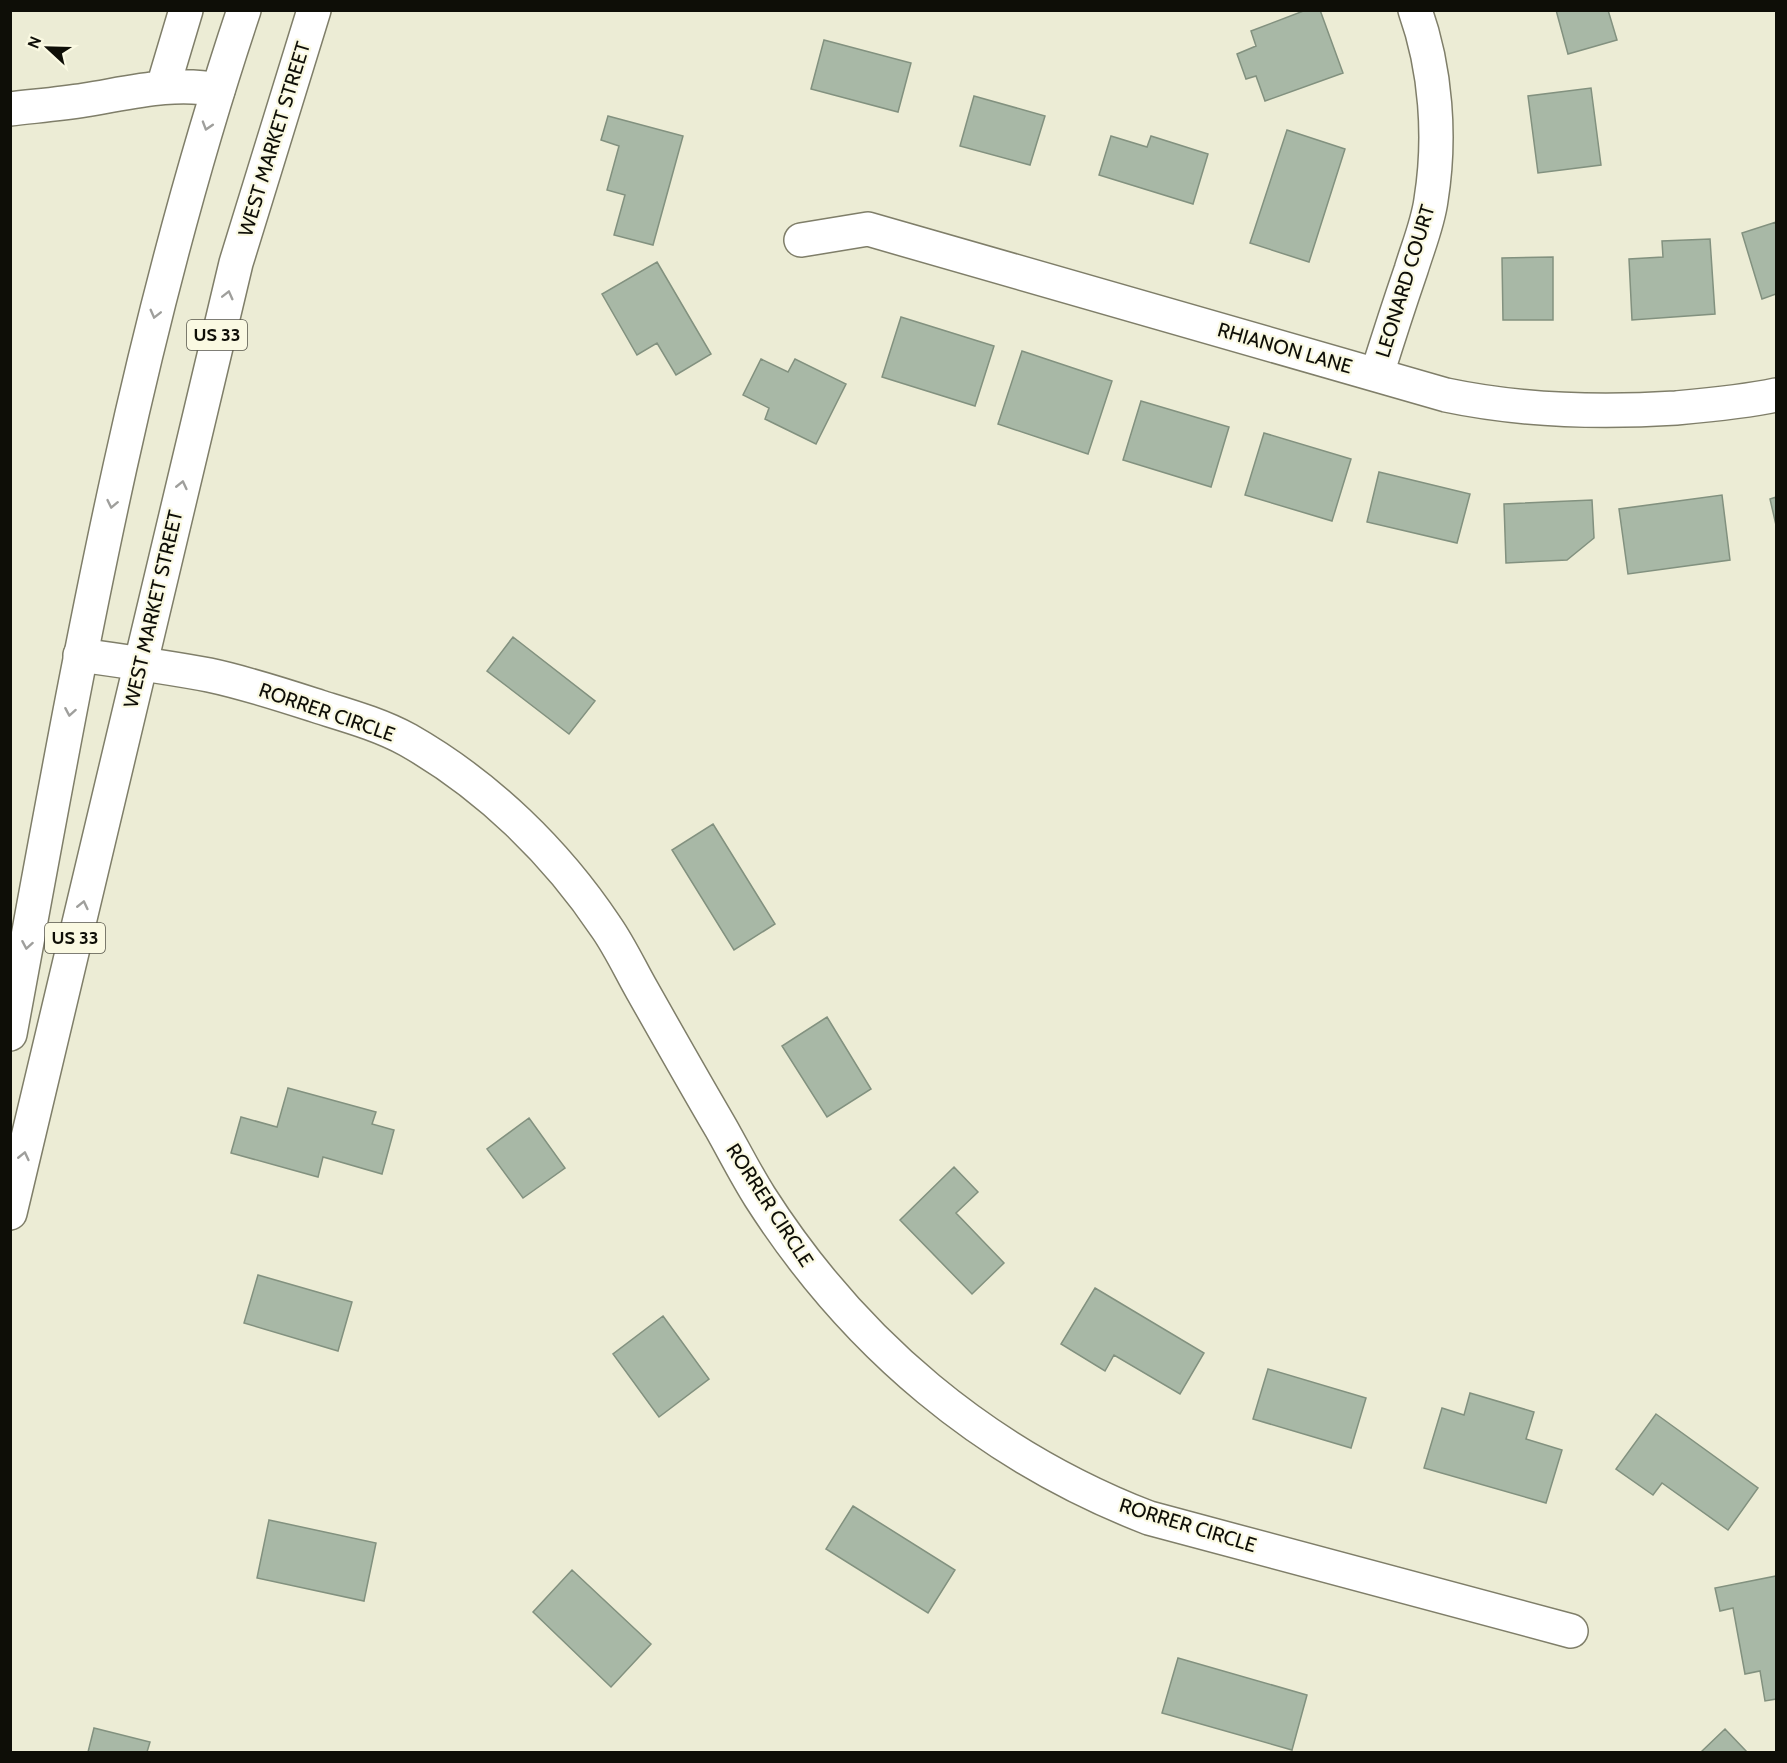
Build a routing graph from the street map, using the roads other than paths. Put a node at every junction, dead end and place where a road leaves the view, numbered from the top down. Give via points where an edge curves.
1 (186, 10) edge
2 (244, 10) edge
3 (314, 10) edge
4 (1414, 10) edge
5 (163, 87) junction
6 (218, 90) junction
7 (10, 109) edge
8 (801, 240) dead end
9 (1377, 374) junction
10 (1776, 395) edge
11 (80, 655) junction
12 (140, 664) junction
13 (10, 1034) edge
14 (10, 1213) edge
15 (1571, 1631) dead end

1 - 5 street
2 - 6 street, US 33
12 -> 3 street, WEST MARKET STREET / US 33 via 236,262
4 - 9 street, LEONARD COURT via 1430,67 1434,100 1431,200
5 - 6 street via 200,86
5 - 7 street
6 -> 11 street, US 33 via 144,357
8 - 9 street, RHIANON LANE via 868,229
9 - 10 street, RHIANON LANE via 1471,400 1563,411 1699,406
11 - 12 street, RORRER CIRCLE
11 -> 13 street, US 33
14 -> 12 street, WEST MARKET STREET / US 33
12 - 15 street, RORRER CIRCLE via 269,690 367,723 406,740 464,777 518,822 566,873 607,928 759,1196 803,1260 871,1338 909,1374 984,1432 1050,1472 1149,1518

